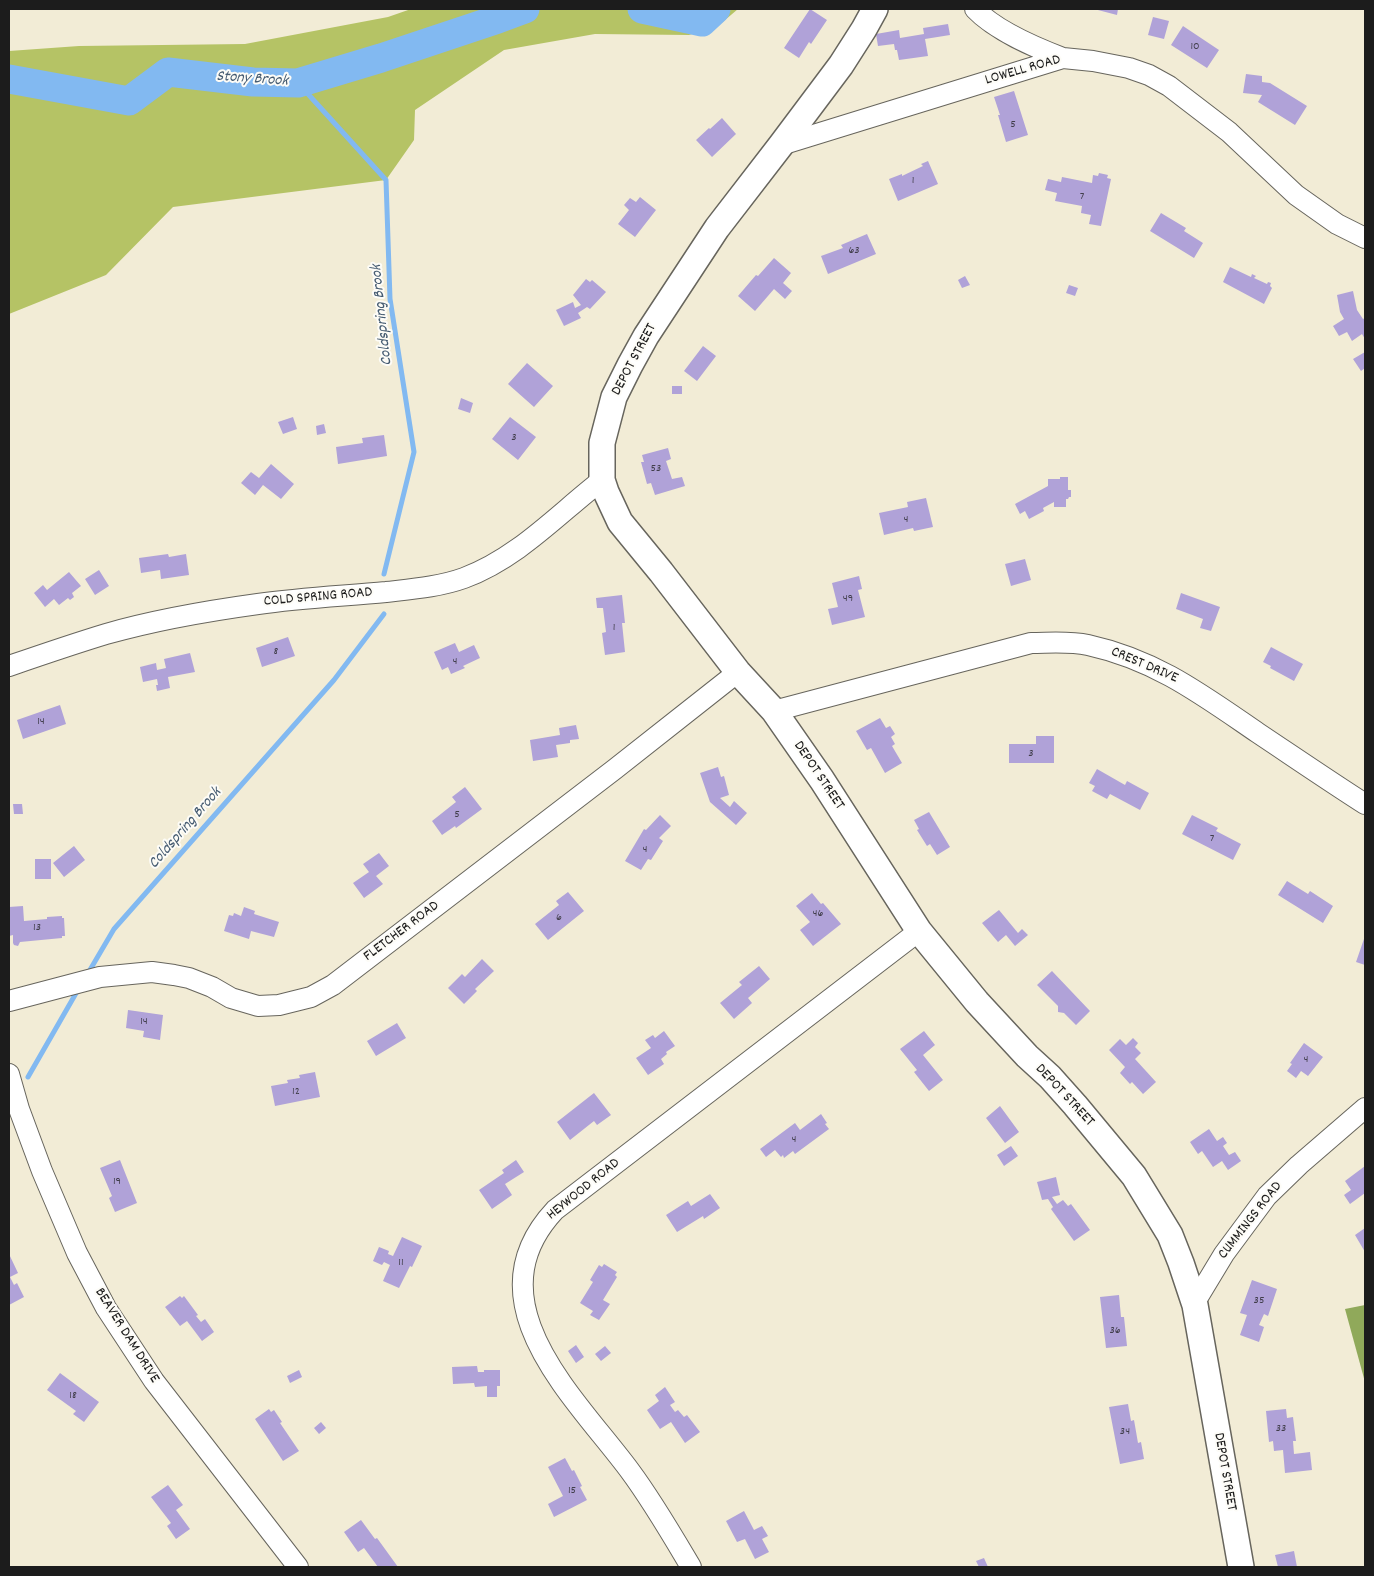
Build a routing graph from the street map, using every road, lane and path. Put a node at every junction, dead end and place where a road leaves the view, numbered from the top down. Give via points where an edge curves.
1 (875, 9) edge
2 (974, 9) edge
3 (1063, 58) junction
4 (781, 145) junction
5 (1365, 238) edge
6 (602, 480) junction
7 (9, 666) edge
8 (738, 672) junction
9 (774, 711) junction
10 (1365, 804) edge
11 (918, 931) junction
12 (9, 1001) edge
13 (9, 1074) edge
14 (1365, 1108) edge
15 (1195, 1305) junction
16 (298, 1567) edge
17 (691, 1567) edge
18 (1241, 1567) edge

1 - 4 main road, DEPOT STREET via 841,66
2 - 3 street via 1006,32
3 - 4 street, LOWELL ROAD
3 - 5 street, LOWELL ROAD via 1130,68 1169,86 1229,132 1296,195 1337,224
4 - 6 main road, DEPOT STREET via 717,228 630,365 614,398 602,443
6 - 7 street, COLD SPRING ROAD via 524,544 489,566 447,583 181,616 106,634
6 - 8 main road, DEPOT STREET via 620,522
8 - 9 main road, DEPOT STREET
8 - 12 street, FLETCHER ROAD via 341,979 311,997 279,1005 258,1006 231,998 189,978 152,972 100,977
9 - 10 street, CREST DRIVE via 1031,643 1086,644 1124,654 1188,685
9 - 11 main road, DEPOT STREET
11 - 15 main road, DEPOT STREET via 977,1002 1075,1104 1134,1176 1170,1234
11 - 17 street, HEYWOOD ROAD via 555,1210 528,1250 522,1279 523,1292 539,1347 562,1385 635,1478
13 - 16 street, BEAVER DAM DRIVE via 42,1171 106,1308 154,1382
14 - 15 street, CUMMINGS ROAD via 1267,1196 1224,1254
15 - 18 main road, DEPOT STREET

